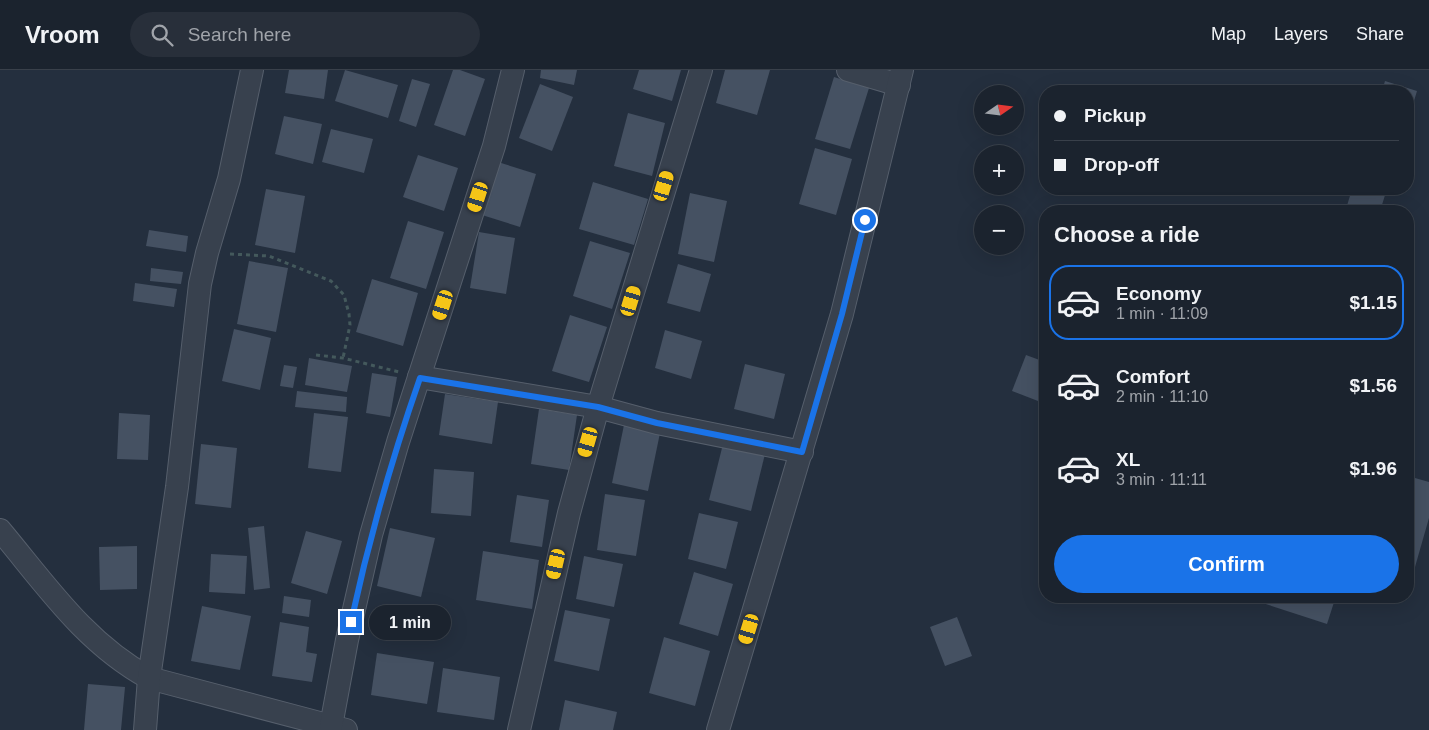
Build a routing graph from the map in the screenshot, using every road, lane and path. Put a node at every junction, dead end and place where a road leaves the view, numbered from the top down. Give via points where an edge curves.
1 (252, 70) edge
2 (513, 70) edge
3 (701, 70) edge
4 (848, 70) edge
5 (901, 77) edge
6 (207, 253) junction
7 (316, 354) dead end
8 (343, 358) junction
9 (420, 378) junction
10 (598, 407) junction
11 (802, 452) junction
12 (0, 530) edge
13 (149, 678) junction
14 (339, 728) edge
15 (145, 730) edge
16 (519, 730) edge
17 (718, 730) edge

1 - 6 street via 229,179
2 - 9 street via 494,146
3 - 10 street
4 - 5 street
5 - 11 street via 842,314
6 - 8 path via 269,256 331,281 344,295 349,314
6 - 13 street via 200,284 177,487
7 - 8 path
8 - 9 path
9 - 10 street
9 - 14 street via 371,535 347,640
10 - 11 street via 665,425
10 - 16 street via 569,512
11 - 17 street
12 - 13 street via 74,622 125,665
13 - 14 street
13 - 15 street

